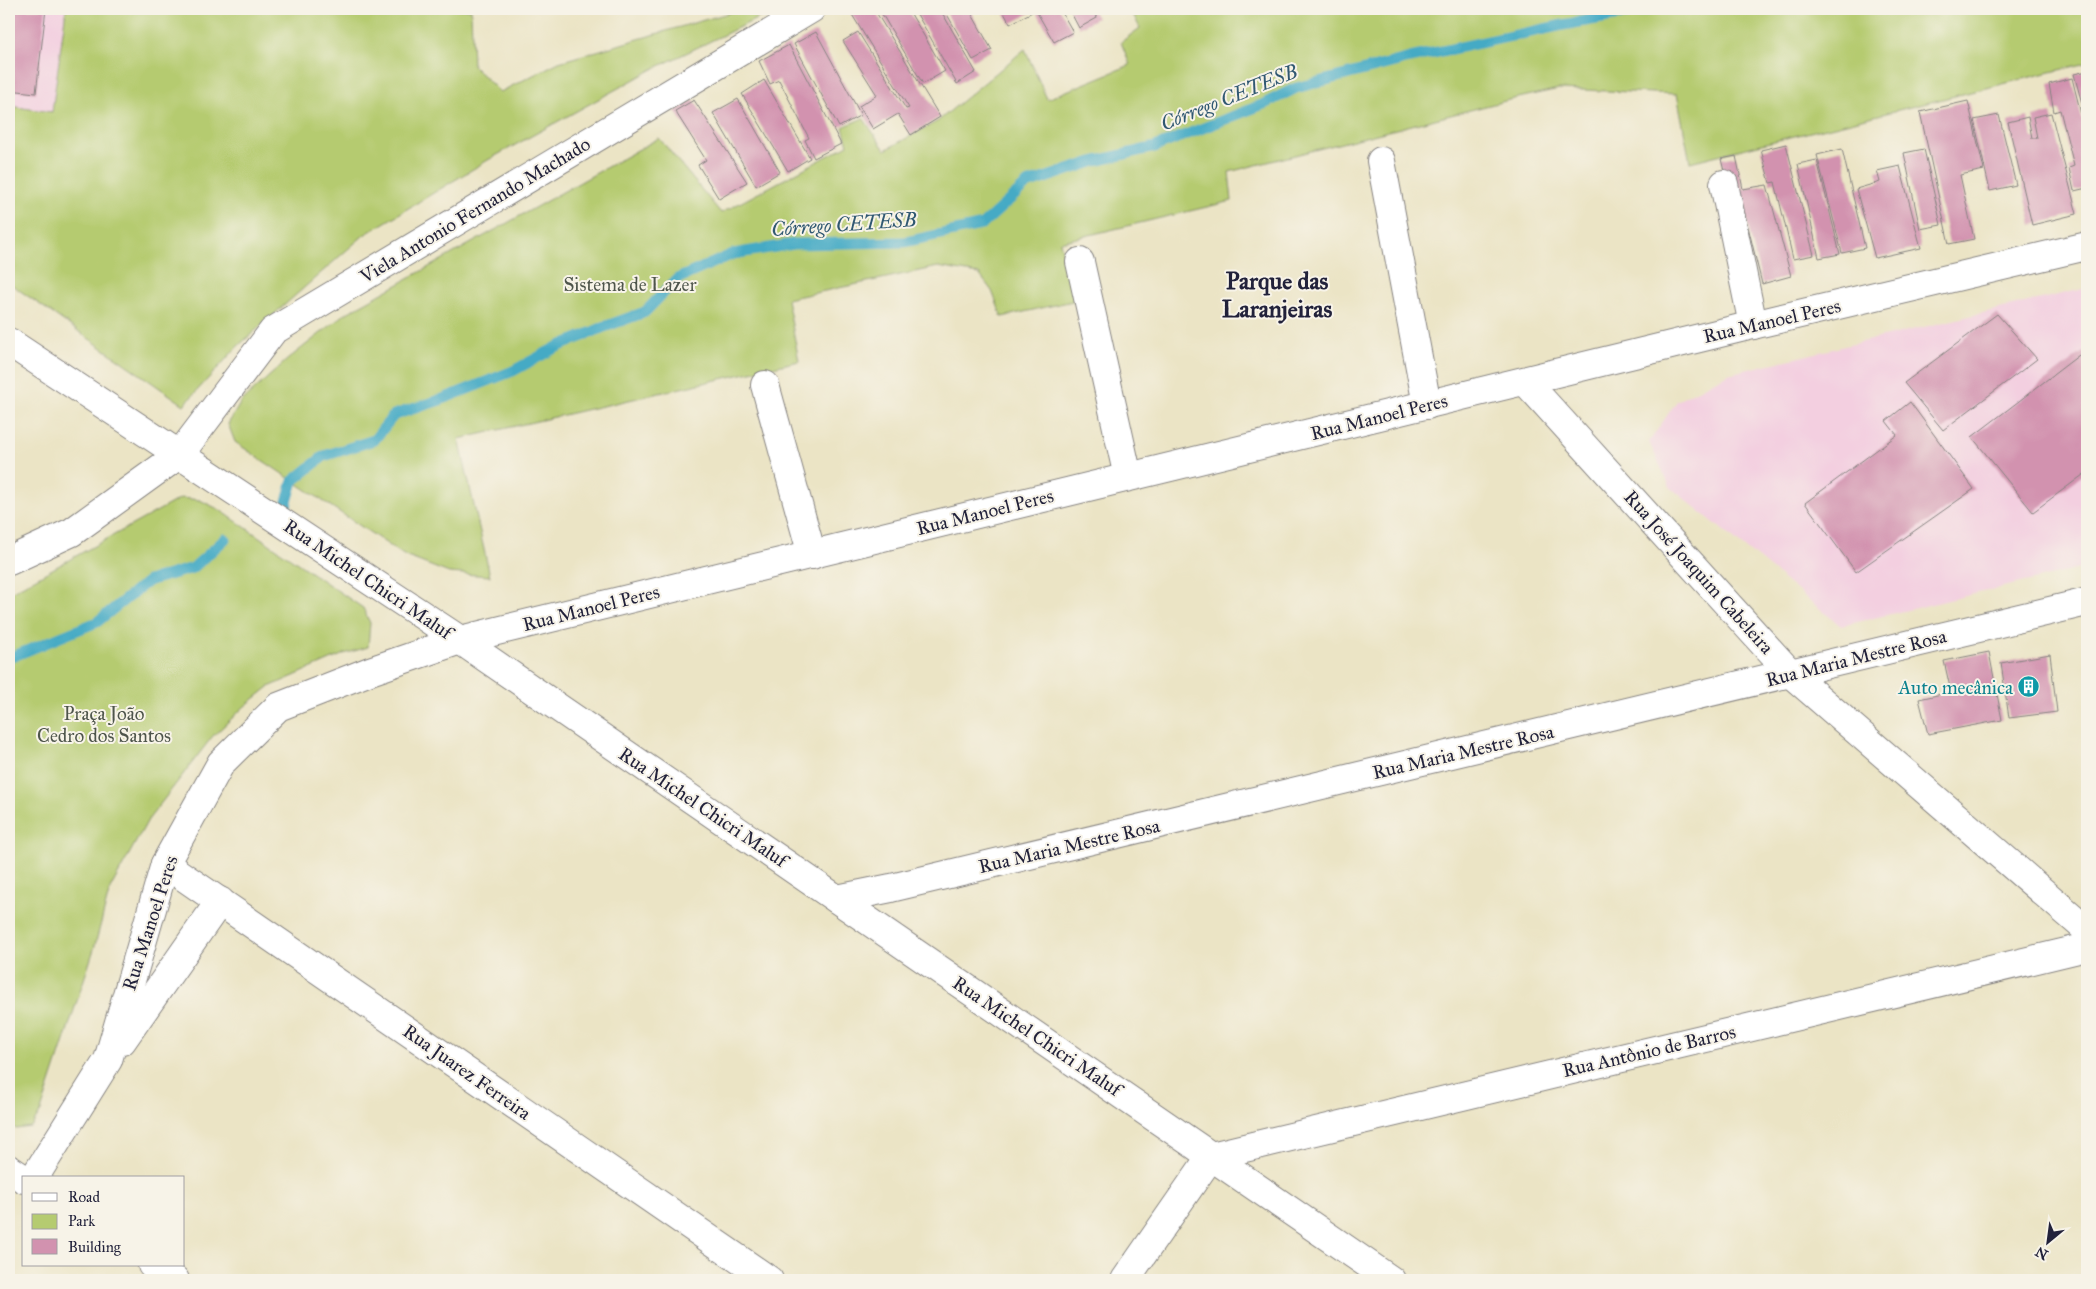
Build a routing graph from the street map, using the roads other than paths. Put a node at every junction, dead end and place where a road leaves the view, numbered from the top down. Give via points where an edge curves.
1 (810, 9) edge
2 (1381, 161) dead end
3 (1724, 184) dead end
4 (2087, 246) edge
5 (1080, 262) dead end
6 (1753, 325) junction
7 (9, 342) edge
8 (1525, 381) junction
9 (765, 384) dead end
10 (1427, 405) junction
11 (180, 454) junction
12 (1128, 477) junction
13 (812, 555) junction
14 (9, 561) edge
15 (2087, 602) edge
16 (460, 640) junction
17 (1791, 674) junction
18 (166, 864) junction
19 (837, 899) junction
20 (220, 901) junction
21 (2087, 930) edge
22 (2087, 947) edge
23 (108, 1060) junction
24 (1211, 1156) junction
25 (9, 1169) edge
26 (35, 1176) edge
27 (22, 1178) edge
28 (154, 1266) edge
29 (175, 1280) edge
30 (769, 1280) edge
31 (1125, 1280) edge
32 (1391, 1280) edge

1 - 11 street, Viela Antonio Fernando Machado via 273,330
2 - 10 street
3 - 6 street
4 - 6 street, Rua Manoel Peres
5 - 12 street
6 - 8 street, Rua Manoel Peres
7 - 11 street, Rua Michel Chicri Maluf
8 - 10 street, Rua Manoel Peres
8 - 17 street, Rua José Joaquim Cabeleira
9 - 13 street
10 - 12 street, Rua Manoel Peres
11 - 14 street, Viela Antonio Fernando Machado via 72,532
11 - 16 street, Rua Michel Chicri Maluf
12 - 13 street, Rua Manoel Peres
13 - 16 street, Rua Manoel Peres
15 - 17 street, Rua Maria Mestre Rosa
16 - 18 street, Rua Manoel Peres via 278,707 221,763
16 - 19 street, Rua Michel Chicri Maluf
17 - 19 street, Rua Maria Mestre Rosa
17 - 21 street, Rua José Joaquim Cabeleira
18 - 20 street, Rua Juarez Ferreira
18 - 23 street, Rua Manoel Peres
19 - 24 street, Rua Michel Chicri Maluf
20 - 23 street, Rua Manoel Peres
20 - 30 street, Rua Juarez Ferreira
22 - 24 street, Rua Antônio de Barros
23 - 26 street, Rua Manoel Peres
24 - 31 street
24 - 32 street, Rua Michel Chicri Maluf
25 - 27 street
28 - 29 street

